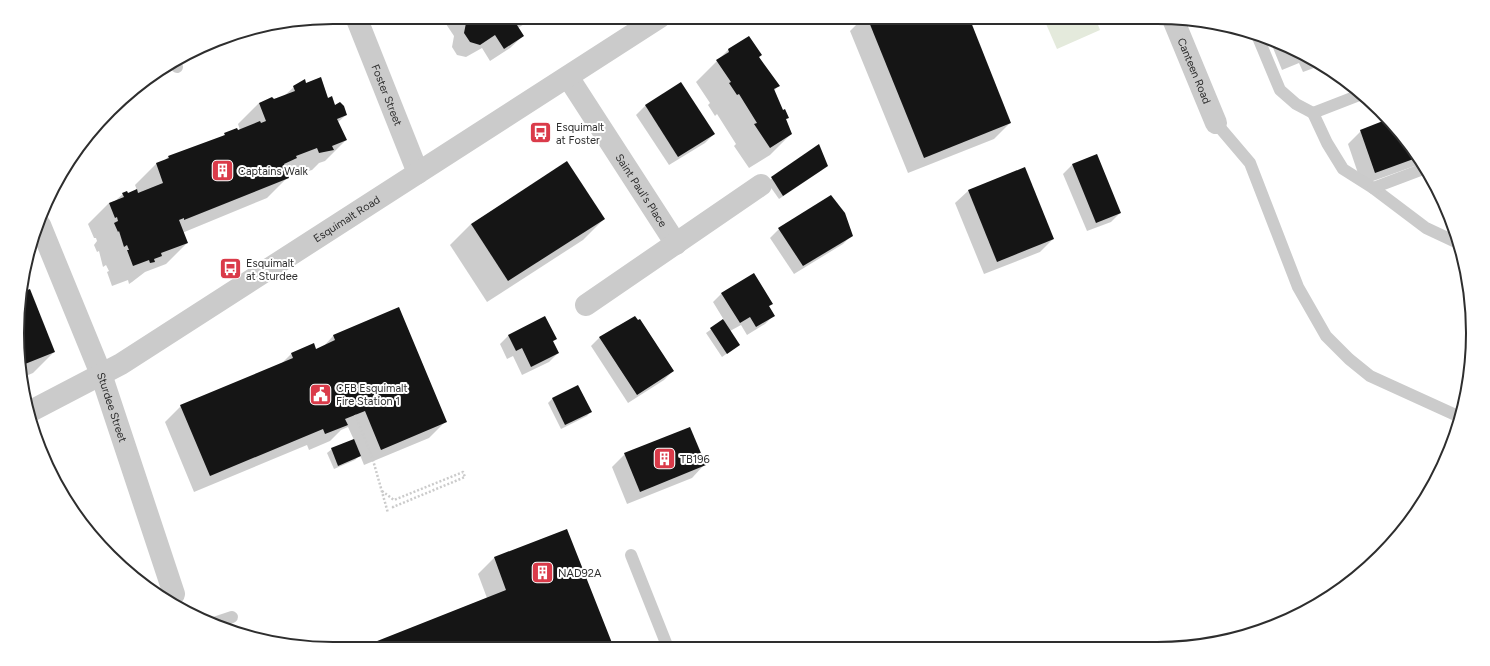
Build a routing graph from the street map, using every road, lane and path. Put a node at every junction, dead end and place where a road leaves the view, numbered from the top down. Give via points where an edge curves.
1 (359, 24) edge
2 (649, 24) edge
3 (1175, 25) edge
4 (1260, 42) edge
5 (568, 77) junction
6 (1356, 97) edge
7 (1313, 114) junction
8 (1216, 123) joint
9 (1420, 170) edge
10 (418, 173) junction
11 (761, 185) dead end
12 (1373, 188) junction
13 (42, 230) edge
14 (1452, 240) edge
15 (676, 244) junction
16 (586, 305) dead end
17 (101, 374) junction
18 (34, 409) edge
19 (355, 415) dead end
20 (1455, 415) edge
21 (382, 491) junction
22 (394, 510) dead end
23 (388, 513) dead end
24 (631, 555) dead end
25 (176, 599) edge
26 (232, 617) dead end
27 (221, 621) edge
28 (666, 642) edge

1 - 10 street, Foster Street
2 - 5 street, Esquimalt Road
3 - 8 street, Canteen Road
4 - 7 lane via 1278,86 1296,104
5 - 10 street, Esquimalt Road
5 - 15 street, Saint Paul's Place
6 - 7 lane
7 - 12 lane via 1343,169
8 - 20 lane via 1250,163 1298,287 1326,336 1349,360 1370,376
9 - 12 lane
10 - 17 street, Esquimalt Road via 121,364
11 - 15 street
12 - 14 lane via 1426,228
13 - 17 street, Sturdee Street
15 - 16 street
17 - 18 street, Esquimalt Road
17 - 25 street, Sturdee Street
19 - 21 path via 371,453
21 - 22 path via 394,500 463,472 465,477 393,507
21 - 23 path
24 - 28 lane
26 - 27 lane

